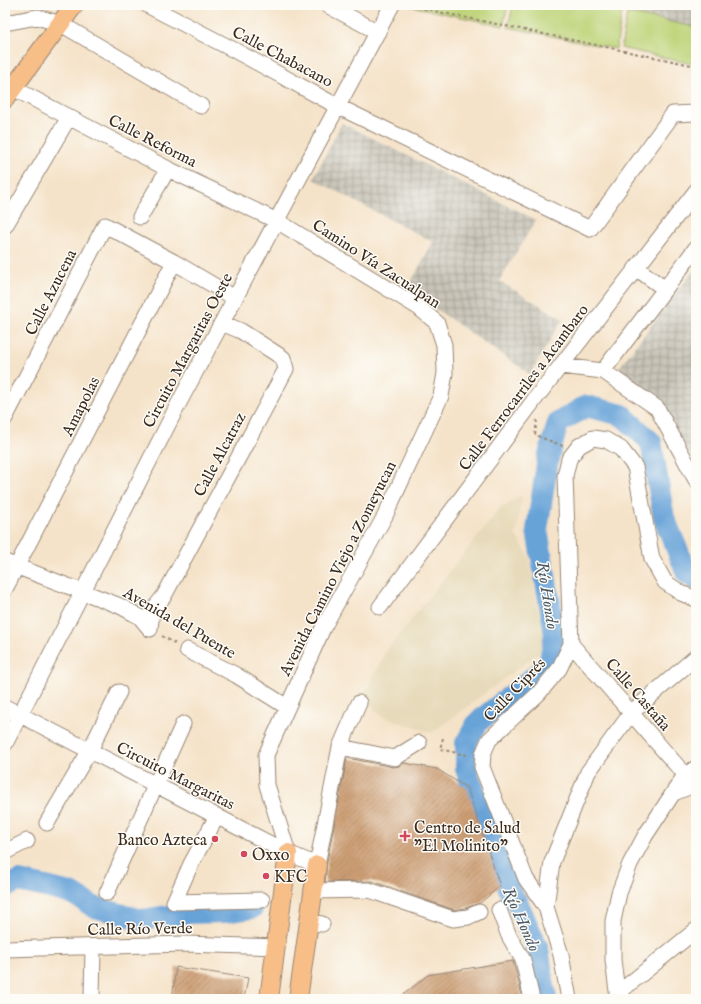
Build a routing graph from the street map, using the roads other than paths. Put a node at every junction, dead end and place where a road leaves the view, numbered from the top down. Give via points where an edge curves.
1 (74, 5) edge
2 (147, 5) edge
3 (327, 5) edge
4 (392, 5) edge
5 (5, 23) edge
6 (61, 24) junction
7 (378, 32) junction
8 (9, 93) edge
9 (201, 106) dead end
10 (341, 108) junction
11 (696, 113) edge
12 (69, 117) junction
13 (168, 169) junction
14 (696, 191) edge
15 (140, 217) dead end
16 (277, 221) junction
17 (5, 226) edge
18 (696, 248) edge
19 (174, 262) junction
20 (636, 268) junction
21 (665, 290) junction
22 (235, 298) junction
23 (222, 322) junction
24 (444, 345) joint
25 (561, 366) junction
26 (604, 371) junction
27 (5, 418) edge
28 (696, 480) edge
29 (11, 564) edge
30 (5, 589) edge
31 (83, 592) junction
32 (696, 599) edge
33 (380, 607) dead end
34 (150, 629) joint
35 (571, 644) junction
36 (187, 650) road end
37 (696, 657) edge
38 (119, 692) dead end
39 (359, 703) dead end
40 (5, 707) edge
41 (287, 707) junction
42 (632, 712) junction
43 (20, 714) junction
44 (183, 724) dead end
45 (419, 743) dead end
46 (5, 744) edge
47 (340, 747) junction
48 (90, 750) junction
49 (679, 768) dead end
50 (696, 768) edge
51 (696, 784) edge
52 (156, 785) junction
53 (674, 793) junction
54 (217, 816) junction
55 (47, 823) dead end
56 (27, 841) dead end
57 (5, 852) edge
58 (288, 853) junction
59 (316, 865) junction
60 (312, 891) junction
61 (107, 893) dead end
62 (262, 900) dead end
63 (504, 907) road end
64 (546, 907) junction
65 (479, 912) dead end
66 (696, 930) edge
67 (94, 947) junction
68 (277, 947) junction
69 (5, 950) edge
70 (622, 997) edge
71 (92, 999) edge
72 (269, 999) edge
73 (298, 999) edge
74 (532, 999) edge
75 (569, 999) edge

1 - 6 main road
2 - 10 street, Calle Chabacano
3 - 7 street
4 - 7 street, Circuito Margaritas Oeste
5 - 6 street via 37,17
6 - 8 main road
6 - 9 street
7 - 10 street, Circuito Margaritas Oeste
8 - 12 street, Calle Reforma
10 - 11 street, Calle Chabacano via 590,229 673,114
10 - 16 street, Circuito Margaritas Oeste
12 - 13 street, Calle Reforma
12 - 17 street
13 - 15 street
13 - 16 street, Calle Reforma
14 - 20 street, Calle Ferrocarriles a Acambaro
16 - 22 street, Circuito Margaritas Oeste
16 - 24 street, Camino Vía Zacualpan via 418,307 437,323
18 - 21 street
19 - 22 street
19 - 27 street, Calle Azucena via 105,225
19 - 29 street, Amapolas
20 - 21 street
20 - 25 street, Calle Ferrocarriles a Acambaro
21 - 26 street
22 - 23 street, Circuito Margaritas Oeste
23 - 31 street, Circuito Margaritas Oeste
23 - 34 street, Calle Alcatraz via 283,358 286,369 164,596 152,611
24 - 41 street, Avenida Camino Viejo a Zomeyucan via 445,372 440,396 385,516 323,628
25 - 26 street
25 - 33 street, Calle Ferrocarriles a Acambaro
26 - 28 street via 657,408
29 - 30 street, Amapolas
29 - 31 street, Avenida del Puente
31 - 34 street, Avenida del Puente via 120,606 140,617
31 - 43 street, Circuito Margaritas Oeste
32 - 35 street, Calle Ciprés via 665,582 652,559 635,467 621,449 606,440 593,438 579,446 568,459 565,476
35 - 42 street, Calle Castaña
35 - 64 street, Calle Ciprés via 559,669 539,693 489,740 483,754 482,767 526,878
36 - 41 street, Avenida del Puente via 236,675
37 - 42 street
38 - 48 street
39 - 47 street
40 - 43 street, Circuito Margaritas
41 - 58 street, Avenida Camino Viejo a Zomeyucan via 266,755 266,769 268,785
42 - 49 street, Calle Castaña
42 - 64 street via 588,772 552,862
43 - 46 street
43 - 48 street, Circuito Margaritas
44 - 52 street
45 - 47 street via 395,758
47 - 59 street
48 - 52 street, Circuito Margaritas
48 - 55 street
50 - 53 street via 685,775
51 - 53 street
52 - 54 street, Circuito Margaritas
52 - 61 street
53 - 70 street via 645,836 630,864 619,893 612,921 613,960
54 - 58 street, Circuito Margaritas
54 - 62 street, Calle Río Verde via 190,864 174,902
56 - 57 street
58 - 59 street, Circuito Margaritas
58 - 68 main road
59 - 60 main road
60 - 65 street via 369,890 453,919
60 - 73 main road via 315,923
63 - 74 street via 509,936 523,960
64 - 75 street via 561,955
66 - 70 street
67 - 68 street, Calle Río Verde via 185,944
67 - 69 street, Calle Río Verde
67 - 71 street
68 - 72 main road

